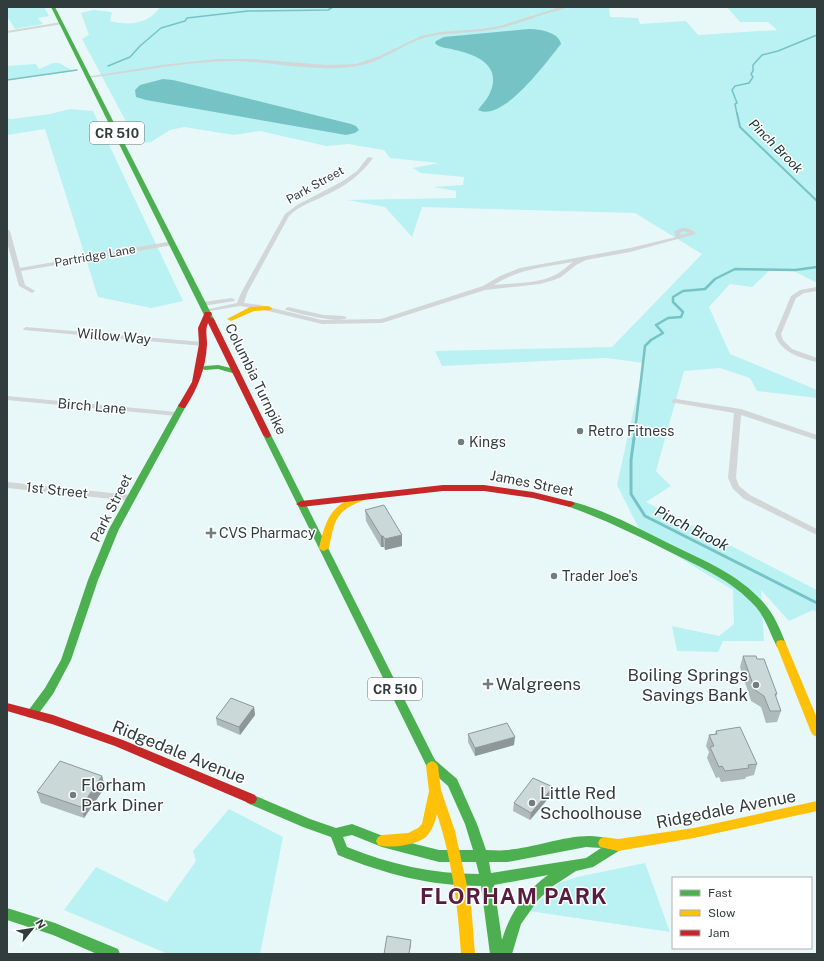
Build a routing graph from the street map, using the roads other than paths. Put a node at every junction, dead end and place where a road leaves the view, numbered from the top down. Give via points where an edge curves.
1 (53, 7) edge
2 (566, 7) edge
3 (62, 22) junction
4 (7, 32) edge
5 (88, 77) junction
6 (370, 158) dead end
7 (7, 231) edge
8 (679, 237) dead end
9 (173, 242) junction
10 (583, 259) junction
11 (17, 270) junction
12 (484, 288) junction
13 (814, 289) edge
14 (32, 291) dead end
15 (241, 302) junction
16 (268, 308) junction
17 (206, 309) junction
18 (386, 318) junction
19 (231, 319) junction
20 (26, 329) dead end
21 (220, 338) junction
22 (203, 344) junction
23 (817, 360) edge
24 (205, 368) junction
25 (236, 372) junction
26 (198, 377) junction
27 (7, 398) edge
28 (676, 401) dead end
29 (738, 411) junction
30 (177, 414) junction
31 (817, 438) edge
32 (7, 485) edge
33 (364, 497) junction
34 (131, 498) junction
35 (301, 504) junction
36 (817, 532) edge
37 (324, 548) junction
38 (7, 707) edge
39 (32, 714) junction
40 (817, 732) edge
41 (432, 764) junction
42 (435, 790) junction
43 (817, 806) edge
44 (336, 834) junction
45 (382, 842) junction
46 (618, 846) junction
47 (481, 856) junction
48 (455, 857) junction
49 (574, 865) junction
50 (459, 880) junction
51 (486, 880) junction
52 (7, 914) edge
53 (113, 954) edge
54 (468, 954) edge
55 (497, 954) edge
56 (505, 954) edge

1 - 3 main road, Columbia Turnpike / CR 510
2 - 5 street via 544,11 500,27 427,36 373,61 355,65 334,67 257,60 222,60
3 - 4 street
3 - 5 main road, Columbia Turnpike / CR 510
5 - 9 main road, Columbia Turnpike / CR 510
6 - 15 street, Park Street via 350,179 295,208 287,215
7 - 11 street
8 - 10 street
9 - 11 street, Partridge Lane
9 - 17 main road, Columbia Turnpike / CR 510
10 - 12 street via 522,269
10 - 12 street via 549,280
11 - 14 street via 22,286
12 - 18 street
13 - 23 street via 793,296 779,337 790,350
15 - 16 street
15 - 17 street
15 - 18 street via 264,302 324,317
15 - 19 main road
16 - 18 street via 322,322 374,322
16 - 19 main road via 253,309
17 - 21 main road, Columbia Turnpike / CR 510
17 - 22 main road, Park Street via 202,328
19 - 21 main road
20 - 22 street, Willow Way
21 - 25 main road, Columbia Turnpike / CR 510
22 - 24 main road via 209,351
22 - 26 main road, Park Street
24 - 25 main road via 218,366
24 - 26 main road
25 - 35 main road, Columbia Turnpike / CR 510
26 - 30 main road, Park Street
27 - 30 street, Birch Lane
28 - 29 street
29 - 31 street
29 - 36 street via 732,478 736,487 747,497
30 - 34 main road, Park Street
32 - 34 street, 1st Street
33 - 35 main road, James Street
33 - 37 main road via 350,501 332,514
33 - 40 main road, James Street via 464,487 533,495 576,505 705,565 734,581 765,612 774,627
34 - 39 main road, Park Street via 101,560 66,660 49,691
35 - 37 main road, Columbia Turnpike / CR 510
37 - 41 main road, Columbia Turnpike / CR 510
38 - 39 main road, Ridgedale Avenue
39 - 44 main road, Ridgedale Avenue via 119,743
41 - 42 main road, Columbia Turnpike / CR 510
41 - 47 main road, Columbia Turnpike / CR 510 via 453,783 471,824
42 - 45 main road via 430,822 424,832 416,839
42 - 48 main road, Columbia Turnpike / CR 510
43 - 46 main road, Ridgedale Avenue via 694,833
44 - 45 main road, Ridgedale Avenue via 352,829
44 - 50 main road, Ridgedale Avenue via 342,850 372,863 418,875
45 - 48 main road, Ridgedale Avenue via 439,856
46 - 47 main road, Ridgedale Avenue via 586,841 509,856
46 - 49 main road, Ridgedale Avenue via 588,863
47 - 48 main road, Ridgedale Avenue
47 - 51 main road, Columbia Turnpike / CR 510
48 - 50 main road, Columbia Turnpike / CR 510
49 - 51 main road, Ridgedale Avenue
49 - 56 main road via 536,894 519,914
50 - 51 main road, Ridgedale Avenue
50 - 54 main road, Columbia Turnpike / CR 510 via 464,904
51 - 55 main road, Columbia Turnpike / CR 510 via 491,900
52 - 53 main road via 55,929

